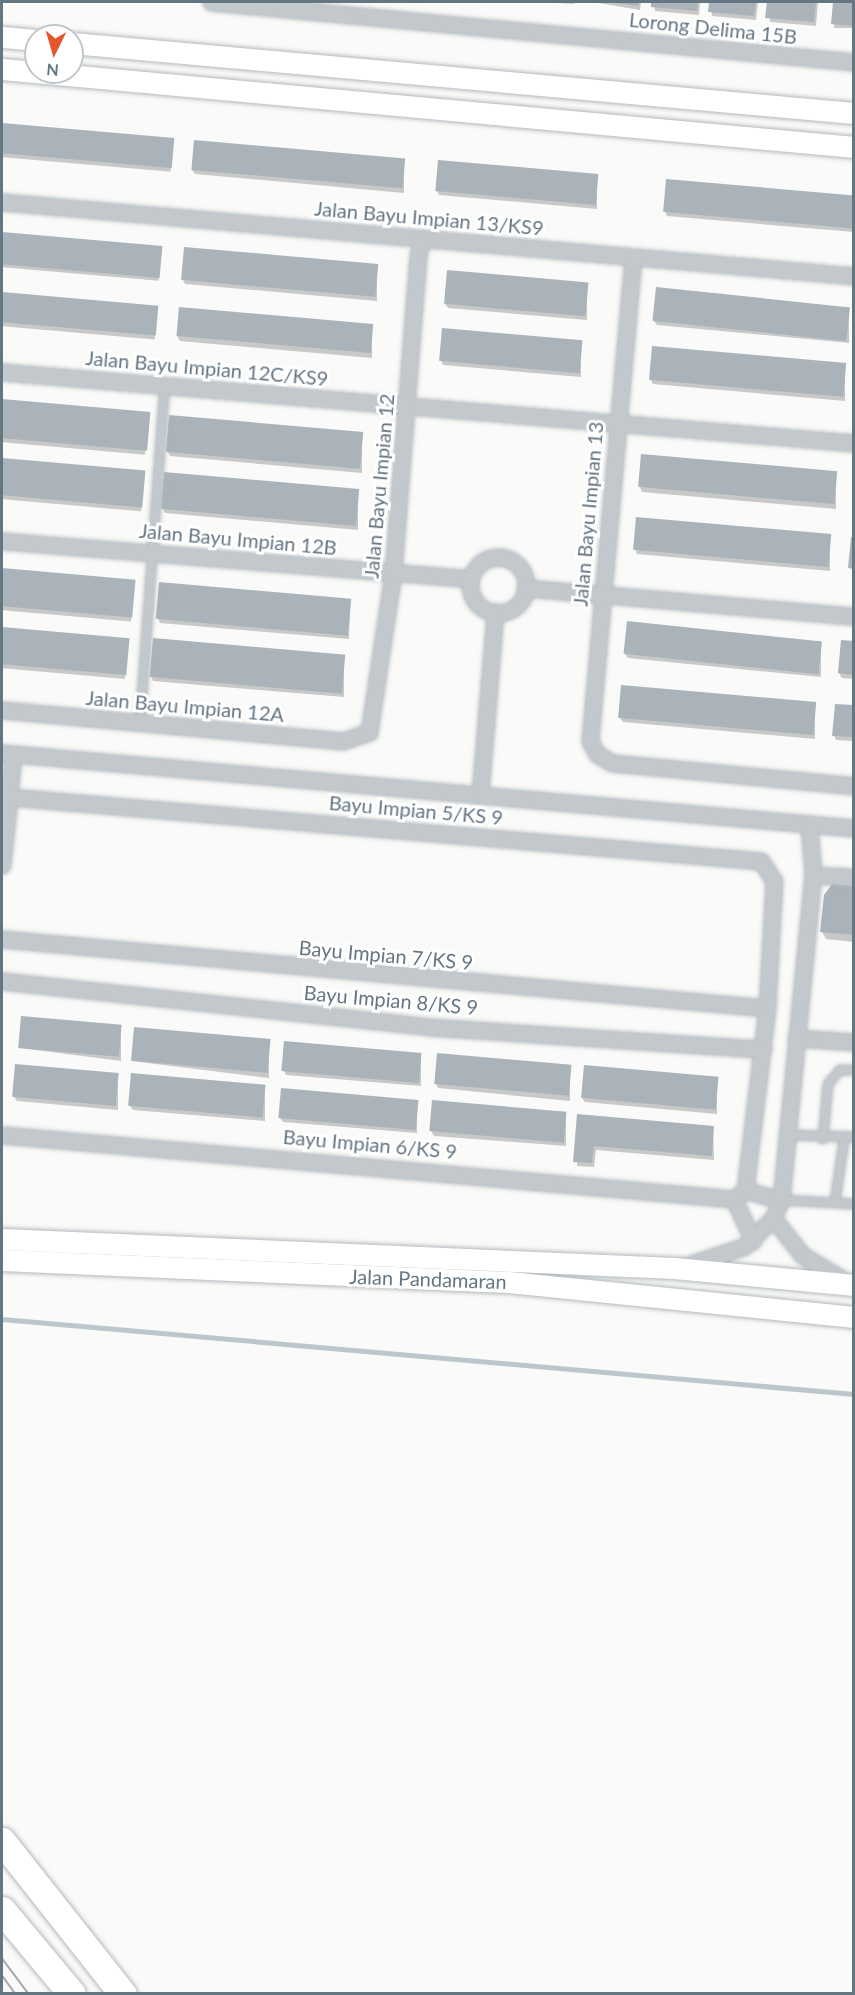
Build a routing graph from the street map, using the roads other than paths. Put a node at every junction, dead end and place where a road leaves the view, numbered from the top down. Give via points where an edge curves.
1 (211, 2) edge
2 (319, 6) edge
3 (2, 37) edge
4 (24, 39) edge
5 (84, 44) edge
6 (854, 63) edge
7 (2, 69) edge
8 (854, 113) edge
9 (854, 147) edge
10 (2, 202) edge
11 (429, 239) junction
12 (633, 258) junction
13 (854, 276) edge
14 (2, 372) edge
15 (165, 386) junction
16 (408, 405) junction
17 (617, 424) junction
18 (854, 443) edge
19 (2, 541) edge
20 (152, 553) junction
21 (393, 573) junction
22 (470, 579) junction
23 (525, 588) junction
24 (601, 594) junction
25 (495, 612) junction
26 (854, 616) edge
27 (2, 711) edge
28 (140, 723) junction
29 (363, 736) joint
30 (7, 754) edge
31 (854, 786) edge
32 (480, 795) junction
33 (9, 797) junction
34 (809, 824) junction
35 (854, 828) edge
36 (2, 865) edge
37 (813, 875) junction
38 (854, 877) edge
39 (2, 939) edge
40 (8, 982) edge
41 (767, 1008) junction
42 (796, 1038) junction
43 (853, 1038) edge
44 (763, 1049) junction
45 (854, 1070) edge
46 (2, 1135) edge
47 (787, 1135) junction
48 (854, 1137) edge
49 (823, 1138) junction
50 (844, 1140) junction
51 (739, 1194) junction
52 (781, 1200) junction
53 (835, 1202) junction
54 (854, 1204) edge
55 (773, 1218) junction
56 (2, 1239) edge
57 (753, 1241) junction
58 (2, 1260) edge
59 (674, 1268) junction
60 (852, 1285) edge
61 (854, 1317) edge
62 (2, 1841) edge
63 (6, 1923) edge
64 (72, 1994) edge
65 (123, 1994) edge

1 - 2 street, Lorong Delima 15B
2 - 6 street, Lorong Delima 15B
3 - 4 main road
5 - 8 main road
7 - 9 main road
10 - 11 street, Jalan Bayu Impian 13/KS9
11 - 12 street, Jalan Bayu Impian 13/KS9
11 - 16 street, Jalan Bayu Impian 12 via 421,243 418,255
12 - 13 street, Jalan Bayu Impian 13/KS9
12 - 17 street, Jalan Bayu Impian 13
14 - 15 street, Jalan Bayu Impian 12C/KS9
15 - 16 street, Jalan Bayu Impian 12C/KS9
15 - 20 lane
16 - 17 street, Jalan Bayu Impian 12C/KS9
16 - 21 street, Jalan Bayu Impian 12
17 - 18 street, Jalan Bayu Impian 12C/KS9
17 - 24 street, Jalan Bayu Impian 13
19 - 20 street, Jalan Bayu Impian 12B
20 - 21 street, Jalan Bayu Impian 12B
20 - 28 lane
21 - 22 street, Jalan Bayu Impian 12B
21 - 29 street, Jalan Bayu Impian 12 via 373,724
22 - 23 street via 482,562 502,557 520,568
22 - 25 street via 475,601
23 - 24 street
23 - 25 street via 517,605
24 - 26 street
24 - 31 street, Jalan Bayu Impian 13 via 590,741 597,754 612,763
25 - 32 street
27 - 28 street, Jalan Bayu Impian 12A
28 - 29 street, Jalan Bayu Impian 12A via 343,741
30 - 32 street
30 - 33 street
32 - 34 street
33 - 36 street
33 - 41 street, Bayu Impian 5/KS 9 via 750,858 770,867 774,880
34 - 35 street
34 - 37 street
37 - 38 street
37 - 42 street
39 - 41 street, Bayu Impian 7/KS 9
40 - 44 street, Bayu Impian 8/KS 9 via 429,1027
41 - 44 street
42 - 43 street
42 - 47 street
44 - 51 street
45 - 49 lane via 840,1070 828,1084
46 - 51 street, Bayu Impian 6/KS 9
47 - 49 lane
47 - 52 street
48 - 50 lane
49 - 50 lane
50 - 53 lane
51 - 52 street, Bayu Impian 6/KS 9
51 - 57 street
52 - 53 lane
52 - 55 street
53 - 54 lane
55 - 57 street
55 - 60 street via 802,1255
56 - 59 main road, Jalan Pandamaran
57 - 59 street
58 - 61 main road, Jalan Pandamaran via 509,1282
59 - 60 main road, Jalan Pandamaran
62 - 65 highway
63 - 64 highway

